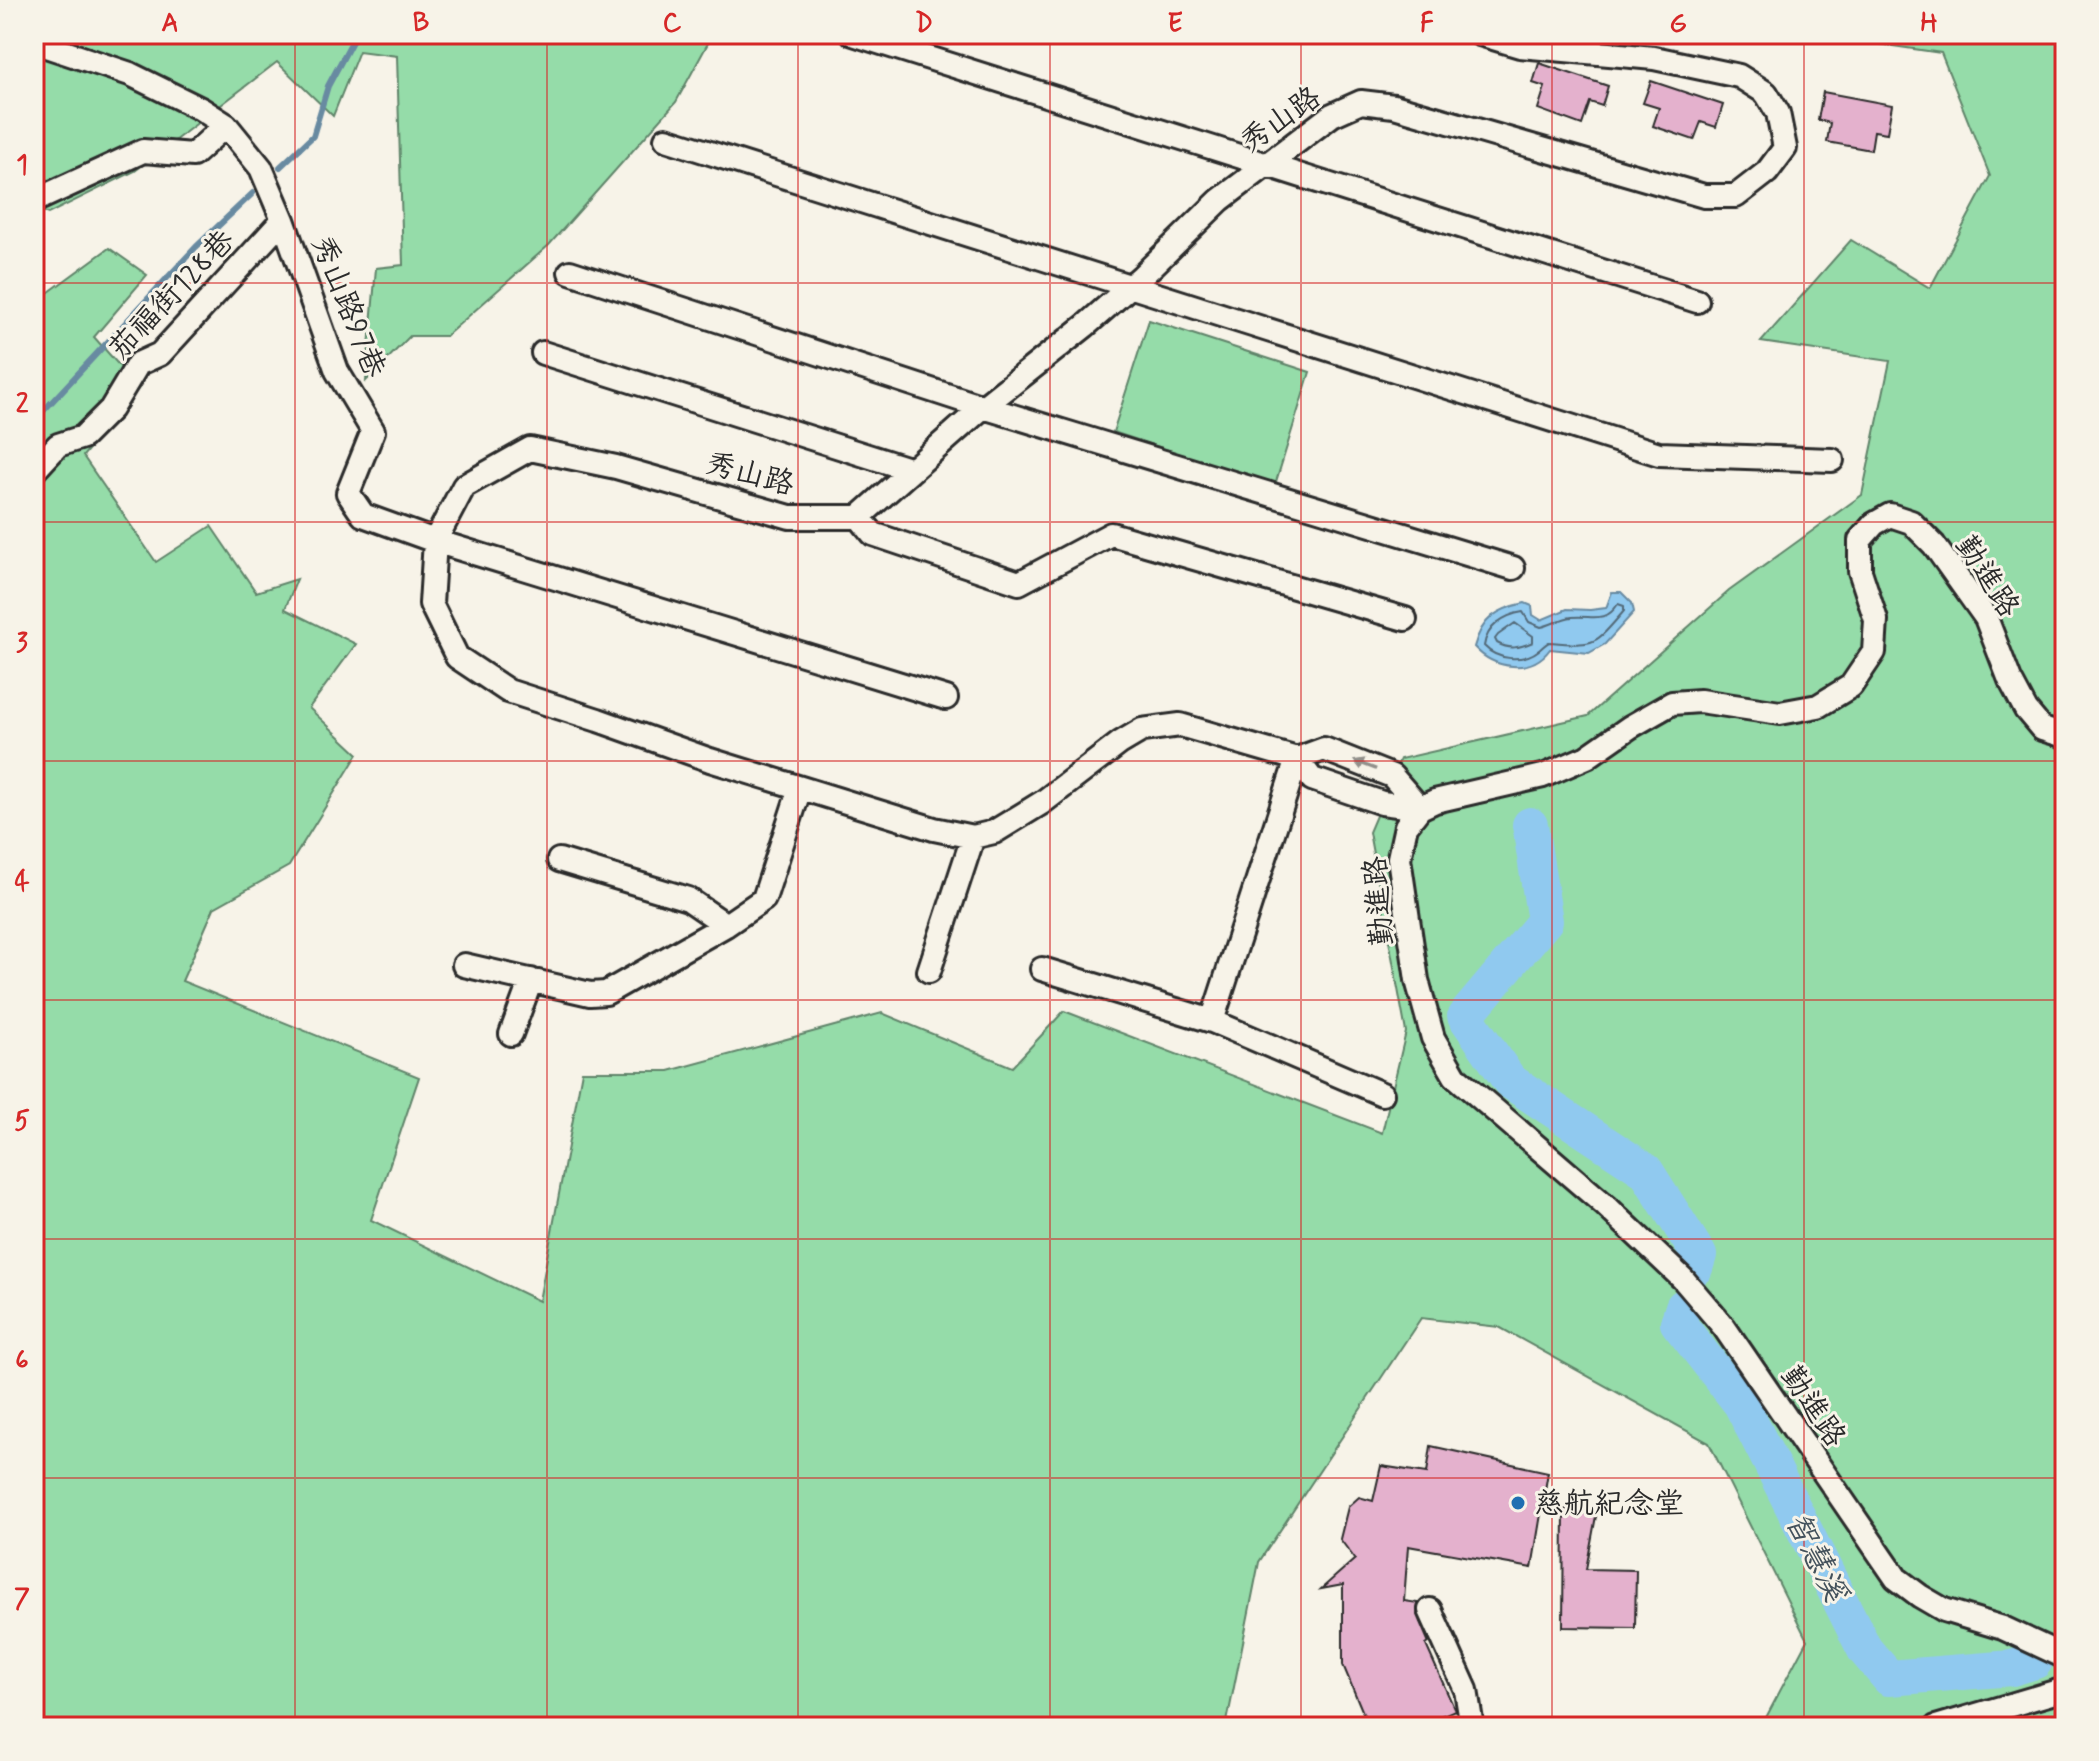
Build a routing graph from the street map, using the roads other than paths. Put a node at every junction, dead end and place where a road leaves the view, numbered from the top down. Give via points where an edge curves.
1 (853, 34) edge
2 (1480, 34) edge
3 (34, 42) edge
4 (226, 125) junction
5 (666, 139) dead end
6 (1267, 164) junction
7 (34, 201) edge
8 (283, 220) junction
9 (570, 272) dead end
10 (1132, 285) junction
11 (1697, 301) dead end
12 (543, 353) dead end
13 (983, 407) junction
14 (1832, 460) dead end
15 (912, 470) junction
16 (34, 471) edge
17 (859, 517) junction
18 (435, 541) junction
19 (1513, 568) dead end
20 (1405, 619) dead end
21 (946, 698) dead end
22 (2065, 736) edge
23 (1297, 759) junction
24 (800, 788) junction
25 (1420, 808) junction
26 (973, 837) junction
27 (559, 860) dead end
28 (726, 925) junction
29 (464, 965) dead end
30 (1042, 969) dead end
31 (929, 971) dead end
32 (531, 980) junction
33 (1212, 1021) junction
34 (511, 1034) dead end
35 (1382, 1094) dead end
36 (1430, 1610) dead end
37 (2065, 1657) edge
38 (2065, 1689) edge
39 (1472, 1727) edge
40 (1936, 1727) edge

1 - 6 street
2 - 6 street, 秀山路 via 1520,46 1654,58 1739,76 1766,93 1778,113 1785,148 1767,172 1736,196 1704,196 1394,106 1361,102 1332,115
3 - 4 street via 130,74
4 - 7 street via 193,155 143,151
4 - 8 street via 261,168
5 - 10 street
6 - 10 street, 秀山路 via 1220,200
6 - 11 street
8 - 16 street, 茄福街128巷 via 160,354 138,364 111,409 83,437 58,445
8 - 18 street, 秀山路97巷 via 337,371 373,431 348,493 363,515
9 - 13 street
10 - 13 street, 秀山路
10 - 14 street via 1659,454
12 - 15 street
13 - 15 street, 秀山路
13 - 19 street
15 - 17 street, 秀山路
17 - 18 street, 秀山路 via 790,517 616,467 530,449 464,486
17 - 20 street via 873,534 1019,583 1111,534
18 - 21 street
18 - 24 street, 秀山路 via 431,604 457,657 508,691
22 - 25 street, 勤進路 via 2042,729 2026,710 1986,618 1934,545 1911,522 1890,515 1860,540 1860,571 1876,620 1874,652 1851,686 1818,706 1780,713 1700,701 1672,703 1587,757 1543,776
23 - 25 street via 1312,779 1382,803
25 -> 23 street via 1392,776 1324,749
23 - 26 street via 1180,725 1142,730 1043,802 994,832
23 - 33 street
24 - 26 street, 秀山路
24 - 28 street via 764,899
25 - 37 street, 勤進路 via 1406,826 1399,858 1417,980 1433,1038 1455,1076 1683,1279 1724,1327 1896,1578 1944,1610 2003,1628
26 - 31 street
27 - 28 street via 688,899
28 - 32 street via 606,993
29 - 32 street
30 - 33 street
32 - 34 street
33 - 35 street
36 - 39 street via 1466,1690
38 - 40 street

